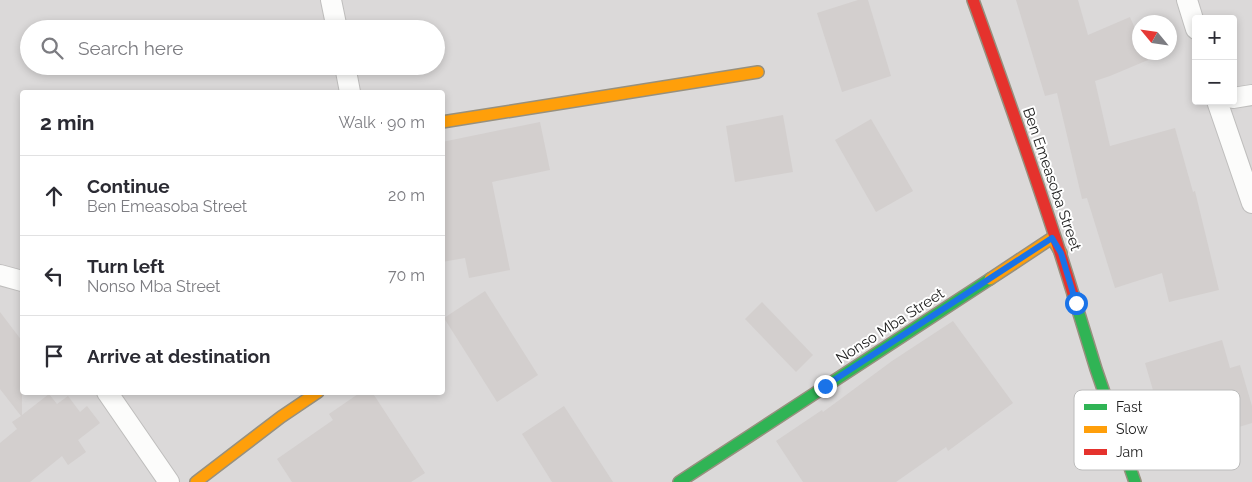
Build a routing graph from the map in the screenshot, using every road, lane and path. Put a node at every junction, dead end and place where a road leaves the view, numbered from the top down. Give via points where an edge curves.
1 (331, 0) edge
2 (973, 0) edge
3 (1187, 0) edge
4 (1192, 16) edge
5 (335, 20) edge
6 (758, 72) dead end
7 (346, 75) edge
8 (350, 90) edge
9 (1252, 95) edge
10 (1237, 97) edge
11 (1218, 105) edge
12 (445, 122) edge
13 (1252, 203) edge
14 (1061, 253) junction
15 (0, 275) edge
16 (20, 281) edge
17 (1103, 390) edge
18 (109, 395) edge
19 (314, 395) edge
20 (1131, 470) edge
21 (169, 482) edge
22 (196, 482) edge
23 (679, 482) edge
24 (1135, 482) edge

1 - 5 street
2 - 14 street, Ben Emeasoba Street
3 - 4 street
6 - 12 street
7 - 8 street
9 - 10 street
11 - 13 street
14 - 17 street, Ben Emeasoba Street
14 - 23 street, Nonso Mba Street via 1052,238
15 - 16 street
18 - 21 street
19 - 22 street
20 - 24 street, Ben Emeasoba Street

